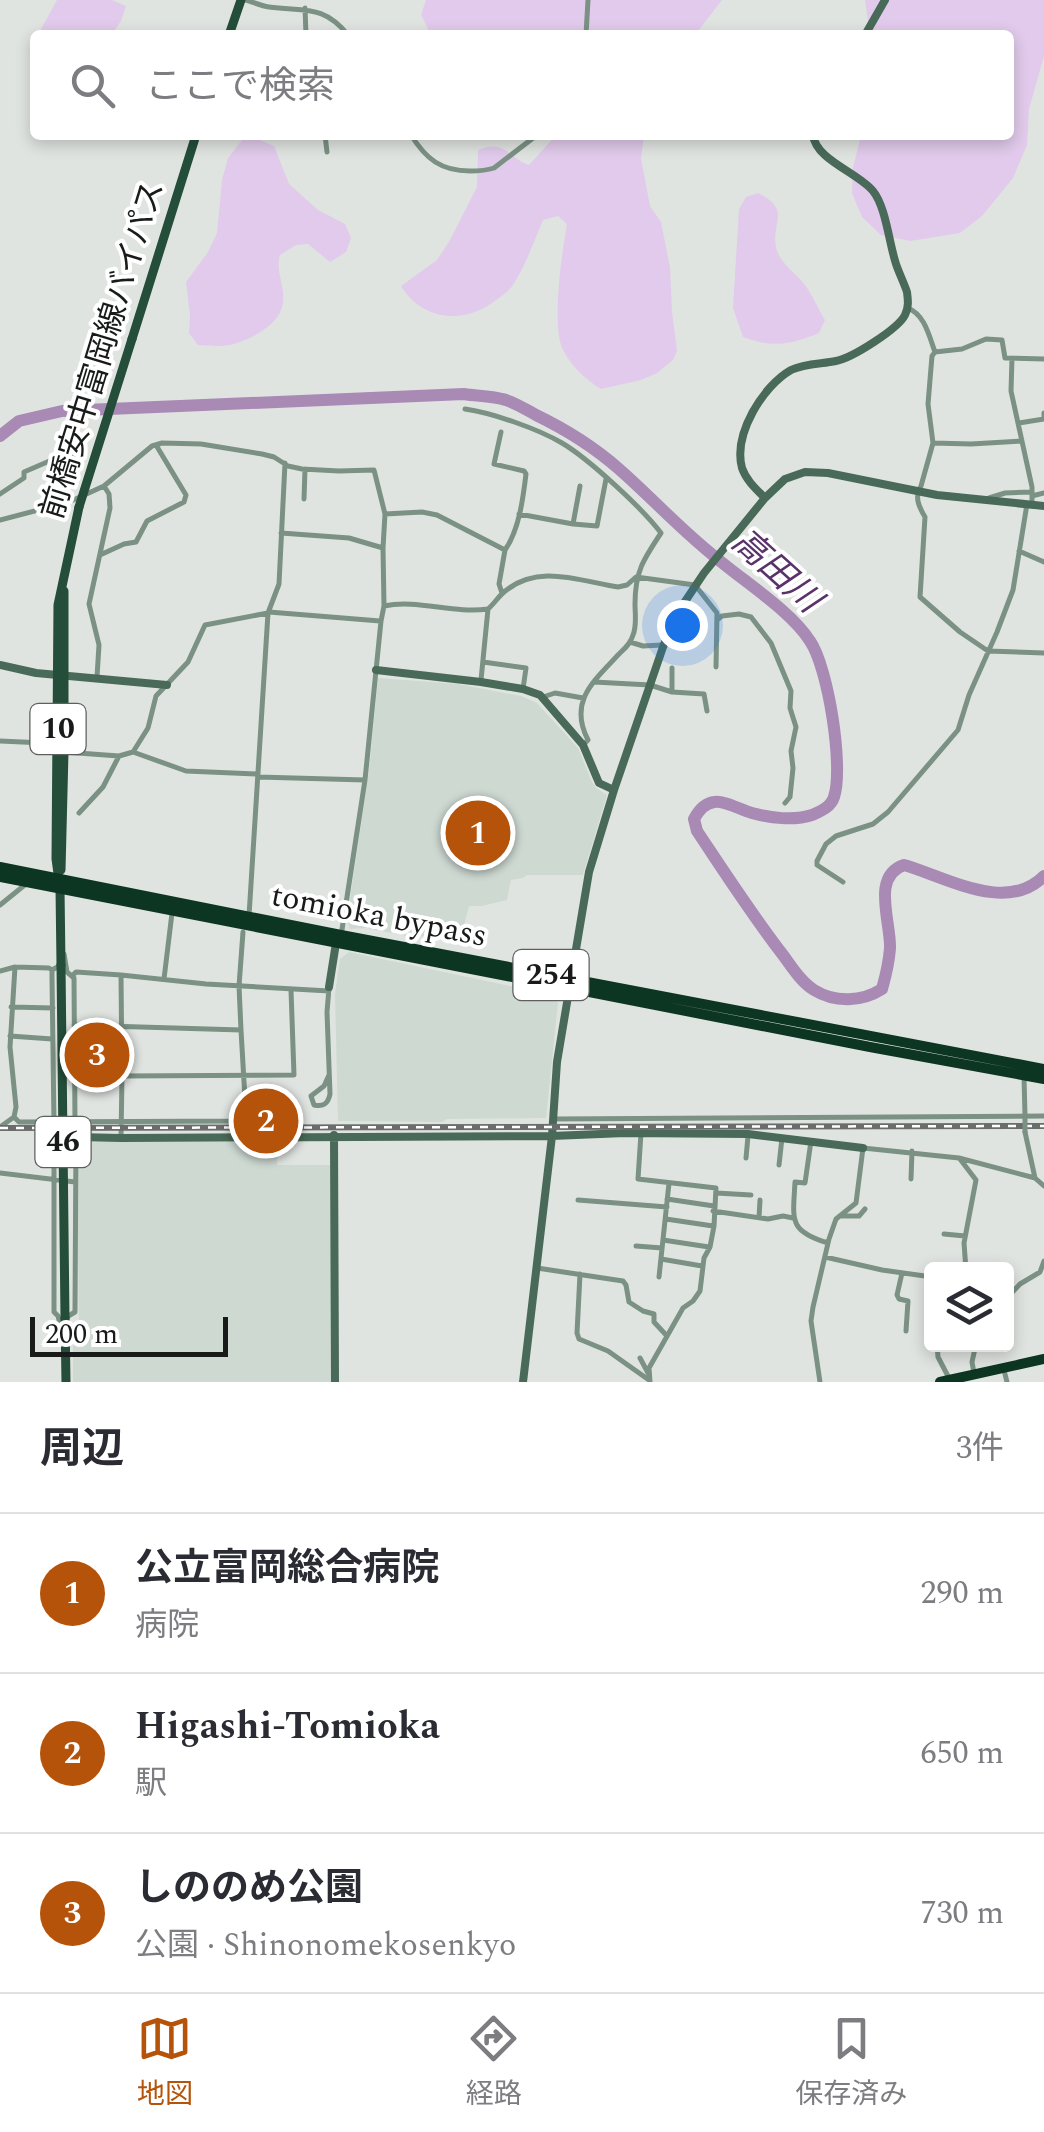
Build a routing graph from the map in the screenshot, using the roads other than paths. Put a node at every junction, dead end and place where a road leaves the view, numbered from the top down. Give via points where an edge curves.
1 (244, 0) edge
2 (588, 0) edge
3 (884, 0) edge
4 (268, 3) edge
5 (305, 8) junction
6 (231, 30) edge
7 (306, 30) edge
8 (344, 30) edge
9 (586, 30) edge
10 (867, 30) edge
11 (194, 140) edge
12 (326, 140) edge
13 (414, 140) edge
14 (530, 140) edge
15 (814, 140) edge
16 (327, 152) dead end
17 (908, 308) junction
18 (935, 352) junction
19 (1012, 358) junction
20 (1044, 359) edge
21 (465, 410) dead end
22 (1044, 413) edge
23 (1019, 423) junction
24 (500, 432) dead end
25 (1022, 441) junction
26 (933, 443) junction
27 (156, 445) junction
28 (81, 456) dead end
29 (284, 463) junction
30 (305, 469) junction
31 (606, 479) junction
32 (104, 486) junction
33 (580, 486) dead end
34 (917, 492) junction
35 (1044, 493) edge
36 (0, 494) edge
37 (765, 498) junction
38 (1031, 499) junction
39 (304, 500) dead end
40 (1044, 506) edge
41 (385, 514) junction
42 (519, 514) junction
43 (0, 520) edge
44 (573, 524) junction
45 (281, 533) junction
46 (383, 548) junction
47 (505, 550) junction
48 (1019, 551) junction
49 (100, 555) junction
50 (1044, 562) edge
51 (636, 576) junction
52 (695, 585) junction
53 (502, 593) junction
54 (384, 606) junction
55 (488, 609) junction
56 (269, 612) junction
57 (717, 620) junction
58 (381, 621) junction
59 (630, 642) junction
60 (664, 645) junction
61 (988, 650) junction
62 (1044, 653) edge
63 (483, 662) junction
64 (0, 665) edge
65 (672, 668) dead end
66 (716, 668) dead end
67 (376, 670) junction
68 (60, 674) junction
69 (97, 677) junction
70 (480, 682) junction
71 (594, 682) junction
72 (166, 685) junction
73 (650, 685) junction
74 (524, 690) junction
75 (672, 692) junction
76 (542, 698) junction
77 (583, 698) junction
78 (707, 710) dead end
79 (0, 742) edge
80 (584, 745) junction
81 (61, 750) junction
82 (133, 752) junction
83 (119, 756) junction
84 (257, 775) junction
85 (365, 780) junction
86 (614, 790) junction
87 (785, 803) dead end
88 (79, 813) dead end
89 (0, 866) edge
90 (0, 876) edge
91 (29, 882) junction
92 (843, 882) dead end
93 (60, 883) junction
94 (0, 905) edge
95 (172, 910) junction
96 (248, 916) junction
97 (244, 932) dead end
98 (338, 939) junction
99 (61, 946) junction
100 (15, 967) junction
101 (57, 968) junction
102 (1, 969) edge
103 (121, 975) junction
104 (72, 976) junction
105 (164, 979) junction
106 (569, 983) junction
107 (239, 986) junction
108 (329, 989) junction
109 (290, 990) junction
110 (11, 1007) junction
111 (53, 1008) junction
112 (74, 1025) junction
113 (121, 1026) junction
114 (242, 1030) junction
115 (10, 1036) junction
116 (54, 1038) junction
117 (1044, 1069) edge
118 (329, 1075) junction
119 (1024, 1075) junction
120 (122, 1076) junction
121 (244, 1076) junction
122 (1044, 1079) edge
123 (14, 1116) junction
124 (1044, 1116) edge
125 (1025, 1117) junction
126 (554, 1119) junction
127 (122, 1121) junction
128 (54, 1122) junction
129 (74, 1122) junction
130 (0, 1127) edge
131 (641, 1133) junction
132 (54, 1134) joint
133 (748, 1134) junction
134 (334, 1136) junction
135 (552, 1136) junction
136 (76, 1137) junction
137 (122, 1138) junction
138 (782, 1138) junction
139 (811, 1141) junction
140 (863, 1148) junction
141 (912, 1151) junction
142 (746, 1158) dead end
143 (959, 1158) junction
144 (779, 1164) dead end
145 (0, 1173) edge
146 (1035, 1178) junction
147 (911, 1179) dead end
148 (54, 1180) junction
149 (75, 1182) junction
150 (669, 1183) junction
151 (1044, 1186) edge
152 (716, 1193) junction
153 (751, 1195) dead end
154 (578, 1200) dead end
155 (760, 1200) dead end
156 (667, 1203) junction
157 (714, 1209) junction
158 (866, 1209) dead end
159 (841, 1215) junction
160 (759, 1218) junction
161 (793, 1218) junction
162 (666, 1219) junction
163 (714, 1226) junction
164 (944, 1234) dead end
165 (965, 1236) junction
166 (663, 1240) junction
167 (828, 1243) junction
168 (636, 1246) dead end
169 (710, 1247) junction
170 (662, 1248) junction
171 (825, 1257) junction
172 (661, 1259) junction
173 (1044, 1261) edge
174 (965, 1262) edge
175 (703, 1266) junction
176 (536, 1268) junction
177 (902, 1273) junction
178 (580, 1274) junction
179 (1042, 1274) edge
180 (924, 1276) edge
181 (659, 1277) dead end
182 (1014, 1290) edge
183 (65, 1318) junction
184 (906, 1330) dead end
185 (666, 1336) junction
186 (66, 1346) junction
187 (937, 1352) edge
188 (974, 1352) edge
189 (640, 1358) dead end
190 (1044, 1359) edge
191 (1003, 1367) junction
192 (974, 1373) junction
193 (650, 1379) edge
194 (945, 1381) edge
195 (66, 1382) edge
196 (334, 1382) edge
197 (522, 1382) edge
198 (820, 1382) edge
199 (1007, 1382) edge

1 - 4 street
1 - 6 main road
2 - 9 street
3 - 10 street
4 - 5 street
5 - 7 street
5 - 8 street
11 - 68 main road, 前橋安中富岡線バイパス / 10, bridge via 78,507 58,605
12 - 16 street
13 - 14 street via 429,159 460,171 494,168
15 - 17 street via 880,204
17 - 18 street via 924,323
17 - 37 street via 899,324 840,361 795,368 766,391 740,455 742,470
18 - 19 street via 1002,340 1005,358
18 - 26 street via 928,404
19 - 20 street
19 - 23 street
21 - 31 street via 560,442
22 - 23 street via 1044,419
23 - 25 street
24 - 42 street via 493,462 526,474
25 - 26 street
25 - 38 street
26 - 34 street
27 - 29 street via 209,445
27 - 32 street
27 - 49 street via 184,502 146,521 136,542
28 - 36 street via 60,456 24,472
29 - 30 street
29 - 45 street
30 - 39 street
30 - 41 street via 374,470
31 - 44 street via 596,526
31 - 51 street via 661,534
32 - 43 street
32 - 49 street via 110,508
33 - 44 street
34 - 37 street via 806,472 784,479
34 - 38 street
34 - 61 street via 925,517 920,597
35 - 38 street
37 - 52 street
38 - 40 street
38 - 48 street
41 - 46 street
41 - 47 street via 437,515
42 - 44 street
42 - 47 street
45 - 46 street via 350,538
45 - 56 street via 279,584
46 - 54 street
47 - 53 street
48 - 50 street
48 - 61 street via 1013,590
49 - 69 street via 89,610
51 - 52 street
51 - 53 street via 618,587 542,575
51 - 59 street
52 - 57 street
52 - 60 street
53 - 55 street
54 - 55 street
54 - 58 street
55 - 63 street
56 - 58 street
56 - 72 street via 205,625 188,662
56 - 84 street
57 - 66 street
57 - 87 street via 751,617 791,691 796,727
58 - 67 street
59 - 60 street
59 - 71 street
60 - 73 street
61 - 62 street
61 - 92 street via 958,730 888,812 826,844 817,865
63 - 70 street
63 - 74 street via 526,668
64 - 68 street
65 - 75 street
67 - 70 street
67 - 85 street
68 - 69 street
68 - 81 main road, 前橋安中富岡線バイパス / 10
69 - 72 street
70 - 74 street
71 - 73 street
71 - 77 street
72 - 82 street
73 - 75 street
73 - 86 street
74 - 76 street
75 - 78 street via 704,694
76 - 77 street
76 - 80 street
77 - 80 street
79 - 81 street via 44,742
80 - 86 street via 599,784
81 - 83 street
81 - 93 main road, 前橋安中富岡線バイパス / 10
82 - 83 street
82 - 84 street via 186,771
83 - 88 street
84 - 85 street
84 - 96 street
85 - 98 street
86 - 106 street via 589,872
89 - 93 highway, tomioka bypass / 254
90 - 91 highway, tomioka bypass / 254
91 - 93 highway, tomioka bypass / 254
91 - 94 street
93 - 95 highway, tomioka bypass / 254
93 - 96 highway, tomioka bypass / 254
93 - 99 main road, 46
95 - 98 highway, tomioka bypass / 254
95 - 105 street
96 - 98 highway, tomioka bypass / 254
97 - 107 street
98 - 106 highway, tomioka bypass / 254
98 - 108 street
99 - 101 main road, 46
99 - 104 street
100 - 101 street
100 - 102 street
100 - 110 street
101 - 111 street
101 - 183 main road, 46, bridge
103 - 104 street
103 - 105 street
103 - 113 street
104 - 112 street
105 - 107 street
106 - 117 highway, tomioka bypass / 254
106 - 119 highway, tomioka bypass / 254
106 - 126 street
107 - 109 street
107 - 114 street
108 - 109 street
108 - 118 street
109 - 121 street via 294,1076
110 - 111 street
110 - 115 street
111 - 116 street
112 - 113 street
112 - 129 street
113 - 114 street
113 - 120 street
114 - 121 street
115 - 116 street
115 - 123 street
116 - 128 street
118 - 118 street via 329,1099 314,1105 311,1096
119 - 122 highway, tomioka bypass / 254
119 - 125 street
120 - 121 street
120 - 127 street
121 - 127 street via 242,1122
123 - 128 street via 18,1122
123 - 130 street
124 - 125 street
125 - 126 street
125 - 146 street, bridge
126 - 135 street
127 - 129 street
127 - 137 street
128 - 129 street
131 - 133 street
131 - 135 street
131 - 150 street via 638,1180
132 - 136 street
132 - 148 street
133 - 138 street
133 - 142 street
134 - 135 street
134 - 137 street
134 - 196 street
135 - 176 street
136 - 137 street
136 - 149 street
138 - 139 street
138 - 144 street
139 - 140 street
139 - 161 street via 805,1183 796,1182
140 - 141 street
140 - 159 street via 856,1203
141 - 143 street
141 - 147 street
143 - 146 street
143 - 165 street via 976,1180
145 - 148 street
146 - 151 street
148 - 149 street
148 - 186 street via 54,1312
149 - 183 street via 75,1312
150 - 152 street
150 - 156 street
152 - 153 street
152 - 157 street
154 - 156 street
155 - 160 street
156 - 157 street
156 - 162 street
157 - 160 street
157 - 163 street
158 - 159 street via 859,1216
159 - 167 street
160 - 161 street
161 - 167 street via 806,1236
162 - 163 street
162 - 166 street
163 - 169 street
164 - 165 street
165 - 174 street
166 - 169 street
166 - 170 street
167 - 171 street
168 - 170 street
169 - 175 street
170 - 172 street
171 - 177 street
171 - 198 street via 811,1321
172 - 175 street
172 - 181 street
173 - 179 street
175 - 185 street via 700,1291
176 - 178 street
176 - 197 street
177 - 180 street
177 - 184 street via 897,1296 908,1301
178 - 185 street via 622,1281 629,1302 654,1314
178 - 193 street via 579,1339
179 - 182 street
183 - 186 main road, 46
185 - 193 street via 648,1368
186 - 195 main road, 46
187 - 194 street
188 - 192 street
189 - 193 street
190 - 191 highway
191 - 192 highway
191 - 199 street
192 - 194 highway

